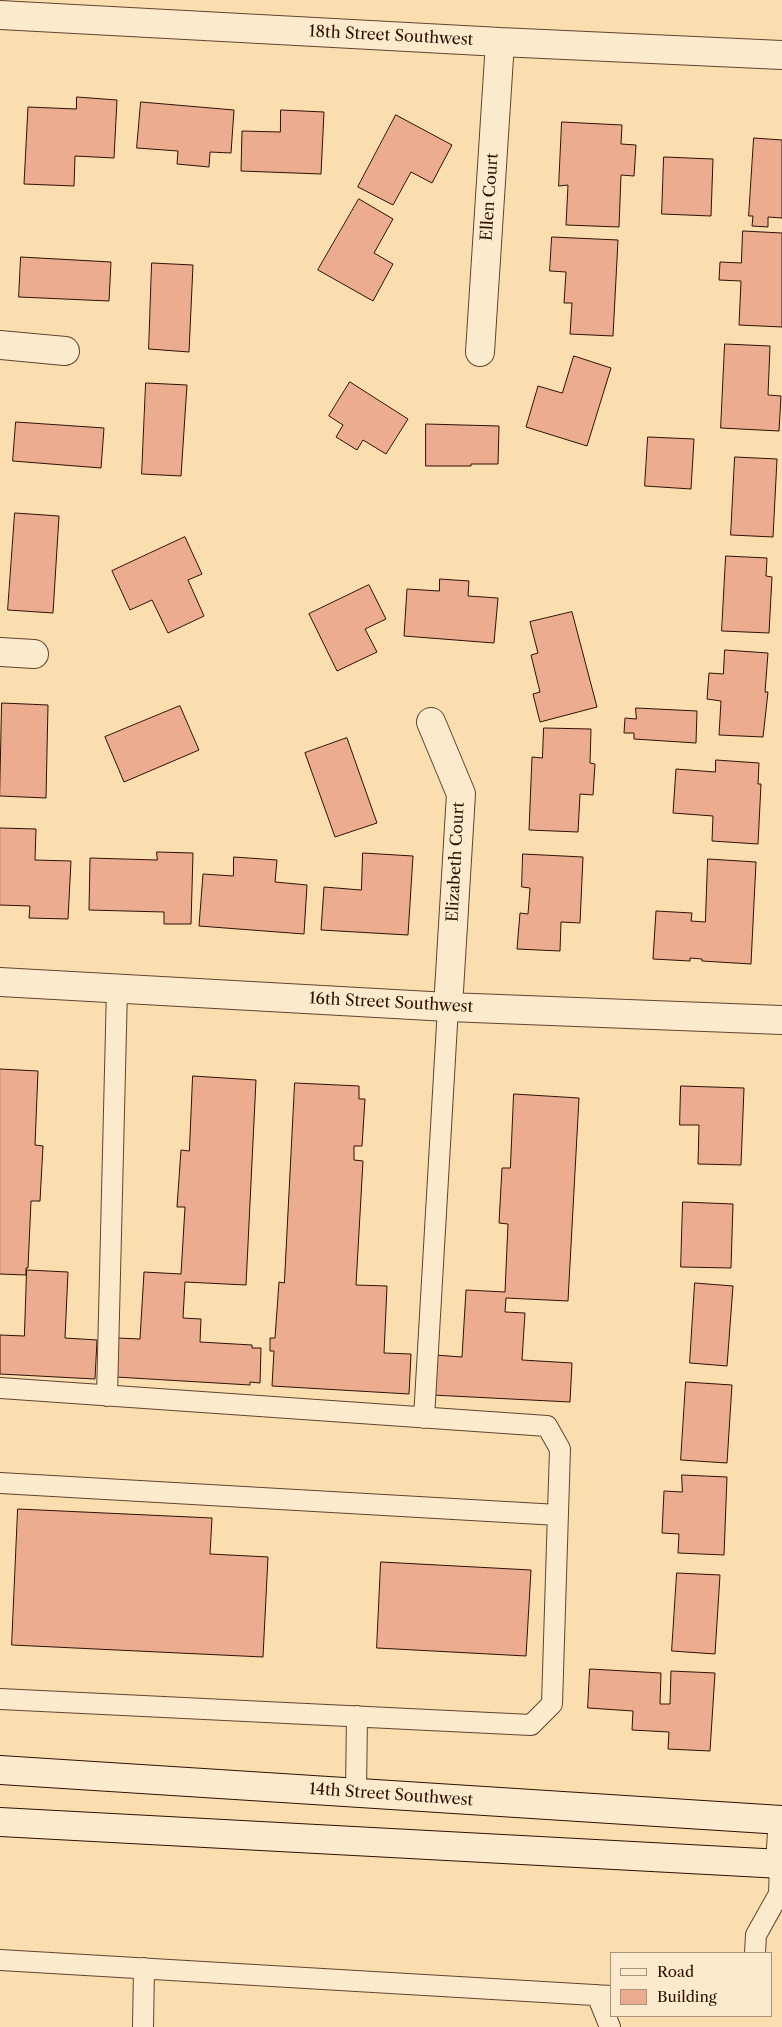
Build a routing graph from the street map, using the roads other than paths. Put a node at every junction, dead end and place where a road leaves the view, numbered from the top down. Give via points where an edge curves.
1 (0, 15) edge
2 (500, 42) junction
3 (782, 55) edge
4 (0, 345) edge
5 (65, 351) dead end
6 (480, 352) dead end
7 (0, 652) edge
8 (34, 654) dead end
9 (430, 722) dead end
10 (0, 982) edge
11 (117, 989) junction
12 (448, 1007) junction
13 (782, 1020) edge
14 (0, 1388) edge
15 (107, 1396) junction
16 (424, 1418) junction
17 (0, 1483) edge
18 (558, 1515) junction
19 (0, 1699) edge
20 (358, 1716) junction
21 (0, 1770) edge
22 (356, 1792) junction
23 (782, 1820) edge
24 (0, 1822) edge
25 (782, 1832) edge
26 (781, 1864) edge
27 (781, 1896) edge
28 (755, 1952) edge
29 (0, 1960) edge
30 (144, 1968) junction
31 (604, 1996) edge
32 (143, 2027) edge
33 (610, 2027) edge

1 - 2 street, 18th Street Southwest
2 - 3 street, 18th Street Southwest
2 - 6 street, Ellen Court
4 - 5 street
7 - 8 street
9 - 12 street, Elizabeth Court via 461,794
10 - 11 street, 16th Street Southwest
11 - 12 street, 16th Street Southwest
11 - 15 lane
12 - 13 street, 16th Street Southwest
12 - 16 lane
14 - 15 lane
15 - 16 lane
16 - 18 lane via 547,1426 560,1449
17 - 18 lane
18 - 20 lane via 552,1704 531,1725
19 - 20 lane
20 - 22 lane
21 - 22 street, 14th Street Southwest
22 - 23 street, 14th Street Southwest
24 - 26 street
25 - 26 street
26 - 27 lane
27 - 28 lane via 756,1935
29 - 30 lane
30 - 31 lane
30 - 32 lane
31 - 33 lane

